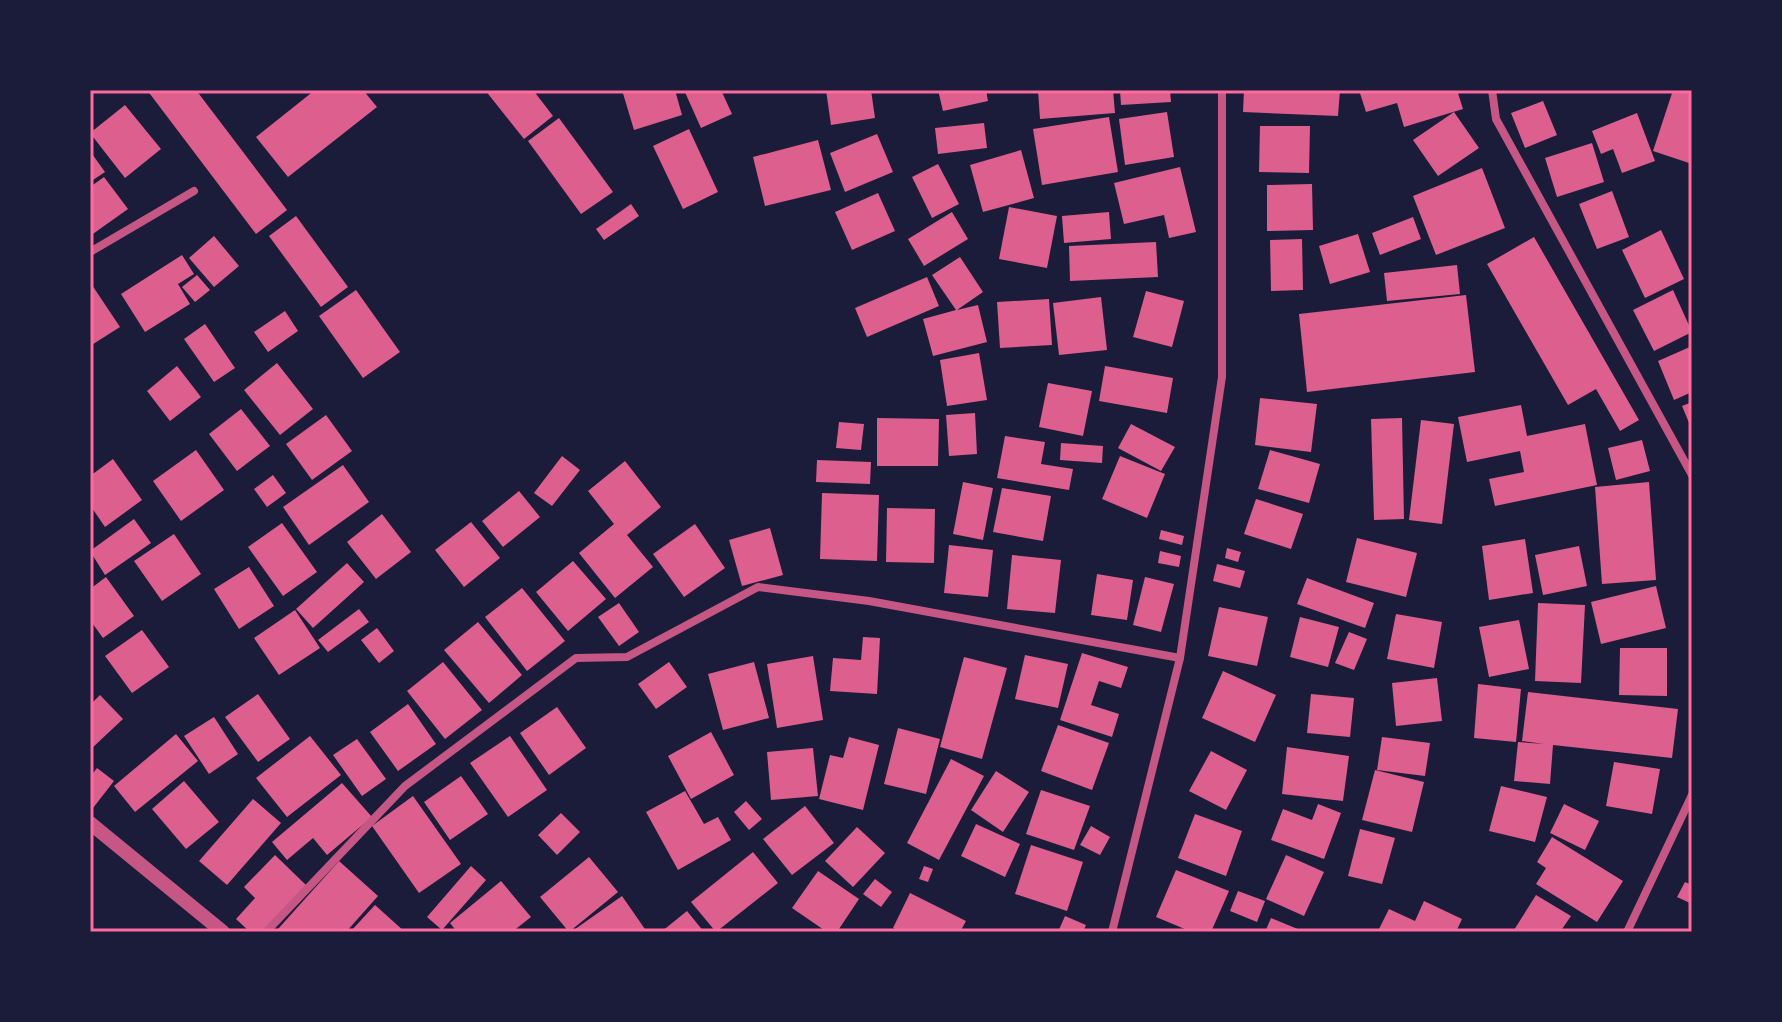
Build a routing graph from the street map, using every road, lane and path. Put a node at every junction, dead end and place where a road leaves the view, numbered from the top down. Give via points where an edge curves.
1 (1222, 90) edge
2 (1492, 90) edge
3 (194, 191) dead end
4 (90, 252) edge
5 (1692, 475) edge
6 (1180, 658) junction
7 (1692, 795) edge
8 (90, 823) edge
9 (223, 932) edge
10 (266, 932) edge
11 (1112, 932) edge
12 (1627, 932) edge

1 - 6 street via 1222,377
2 - 5 street via 1496,119
3 - 4 street
6 - 10 street via 869,601 758,587 627,657 576,658 405,786
6 - 11 street
7 - 12 street
8 - 9 street

